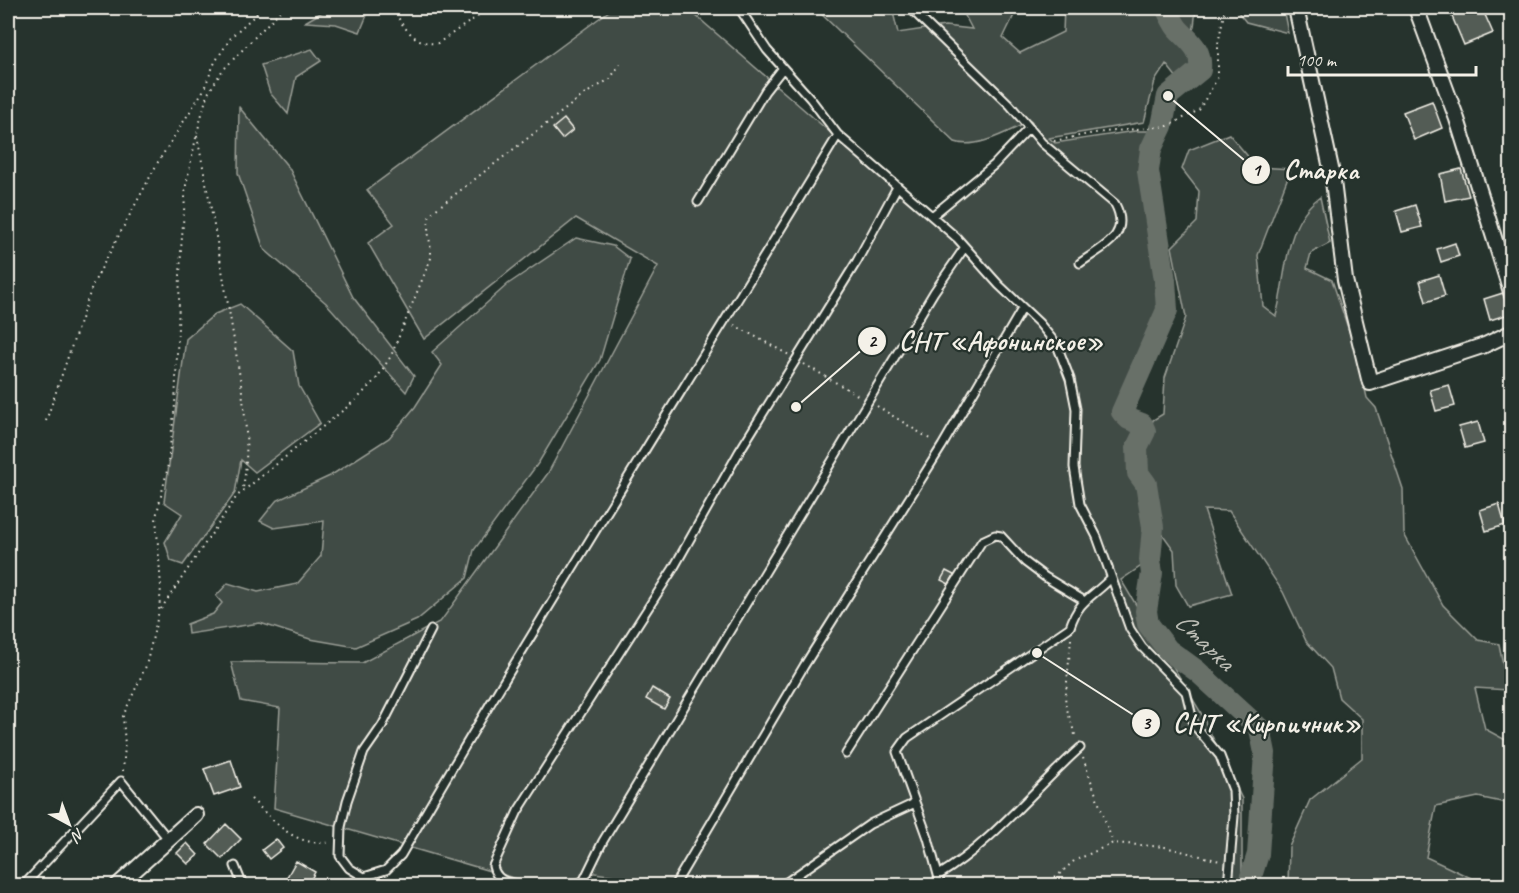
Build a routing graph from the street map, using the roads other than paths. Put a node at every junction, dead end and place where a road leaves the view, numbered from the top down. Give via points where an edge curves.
1 (739, 8) edge
2 (910, 8) edge
3 (1296, 8) edge
4 (1416, 8) edge
5 (783, 68) junction
6 (1029, 128) junction
7 (838, 135) junction
8 (897, 187) junction
9 (698, 202) dead end
10 (932, 216) junction
11 (965, 247) junction
12 (1080, 263) dead end
13 (1512, 295) edge
14 (1022, 309) junction
15 (1512, 332) edge
16 (1111, 578) junction
17 (1083, 600) junction
18 (431, 630) dead end
19 (1080, 748) road end
20 (846, 754) dead end
21 (915, 803) junction
22 (196, 815) dead end
23 (168, 839) junction
24 (235, 866) dead end
25 (939, 875) junction
26 (364, 877) junction
27 (23, 885) edge
28 (117, 885) edge
29 (243, 885) edge
30 (363, 885) edge
31 (519, 885) edge
32 (581, 885) edge
33 (674, 885) edge
34 (781, 885) edge
35 (941, 885) edge
36 (1228, 885) edge

1 - 5 lane
2 - 6 lane
3 - 15 street via 1332,173 1346,280 1370,383 1485,345
4 - 13 street via 1457,119
5 - 7 lane
5 - 9 lane
6 - 10 lane via 994,165
6 - 12 lane via 1119,211 1120,231 1115,238
7 - 8 lane
7 - 26 lane via 540,618 401,855 386,870
8 - 10 lane
8 - 31 lane via 887,210 739,452 673,569 518,811 493,866 504,882
10 - 11 lane
11 - 14 lane
11 - 32 lane via 934,292 609,831
14 - 16 lane via 1039,322 1062,355 1076,409 1073,449 1078,496
14 - 33 lane
16 - 17 lane
16 - 36 lane via 1130,629 1186,692 1194,725 1225,765 1233,790 1234,816
17 - 20 lane via 1025,562 1001,536 982,542
17 - 21 lane via 1070,627 898,747
18 - 26 lane via 382,726 364,752 347,801 340,856
19 - 25 lane via 992,834
21 - 25 lane
21 - 34 lane via 870,824
22 - 23 street
23 - 27 lane via 121,781
23 - 28 street
24 - 29 lane
25 - 35 lane
26 - 30 lane

